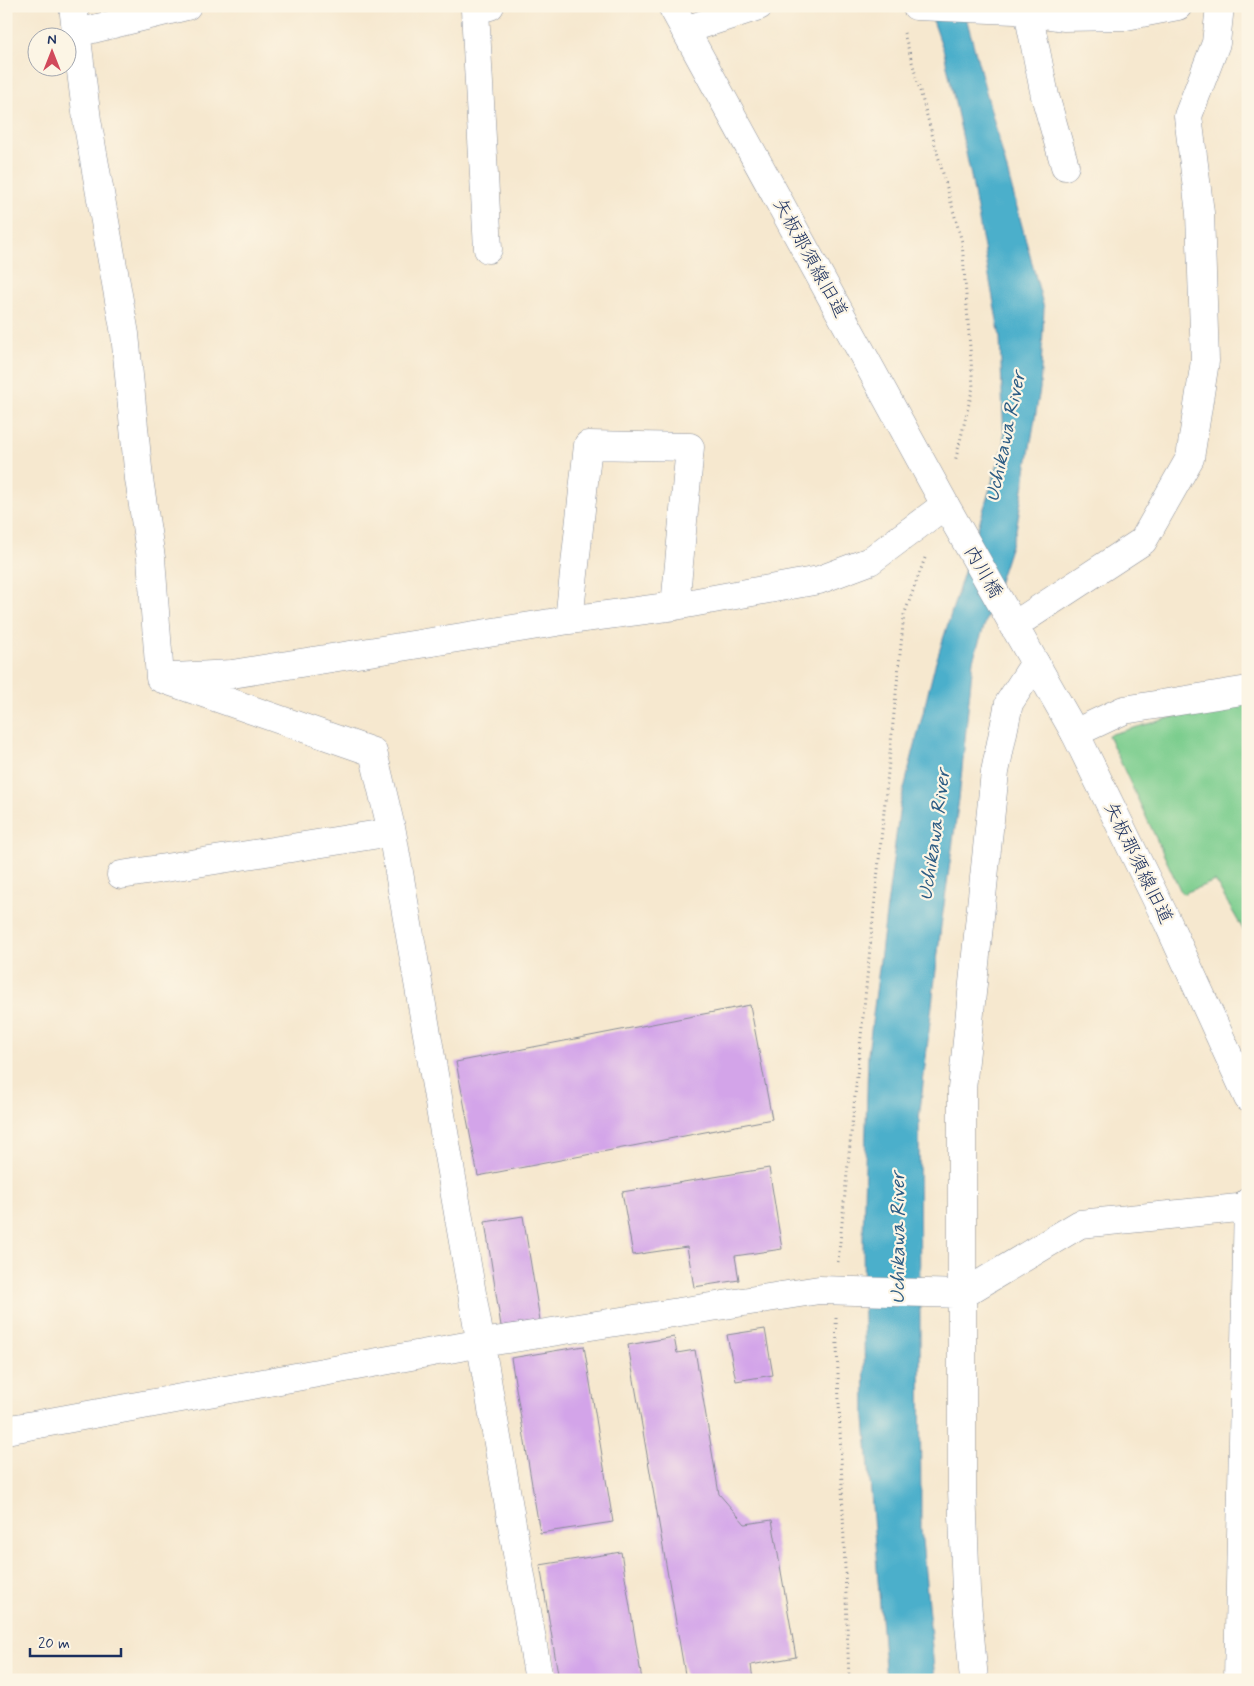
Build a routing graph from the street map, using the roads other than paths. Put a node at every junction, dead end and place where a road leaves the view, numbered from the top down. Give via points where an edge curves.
1 (73, 6) edge
2 (187, 6) edge
3 (490, 6) edge
4 (672, 6) edge
5 (759, 6) edge
6 (1178, 6) edge
7 (1220, 6) edge
8 (1024, 10) edge
9 (909, 16) edge
10 (76, 28) edge
11 (685, 30) junction
12 (78, 33) edge
13 (78, 42) edge
14 (1065, 166) dead end
15 (488, 250) dead end
16 (946, 507) junction
17 (675, 606) junction
18 (569, 620) junction
19 (1016, 629) junction
20 (1035, 663) junction
21 (160, 678) junction
22 (1248, 690) edge
23 (1075, 733) junction
24 (392, 832) junction
25 (121, 875) dead end
26 (1248, 1098) edge
27 (1248, 1202) edge
28 (1248, 1207) edge
29 (963, 1294) junction
30 (482, 1343) junction
31 (6, 1430) edge
32 (1243, 1640) edge
33 (539, 1680) edge
34 (974, 1680) edge
35 (1238, 1680) edge

1 - 10 street
2 - 12 street
3 - 15 street via 475,10
4 - 11 street, 矢板那須線旧道
5 - 11 street
6 - 8 street via 1126,16 1063,17
7 - 19 street via 1216,43 1188,116 1200,213 1205,361 1190,458 1143,541
8 - 9 street
8 - 14 street
11 - 16 street, 矢板那須線旧道
13 - 21 street via 87,120 124,334 151,558
16 - 17 street via 870,560 818,580
16 - 19 street, 内川橋
17 - 18 street
17 - 18 street via 690,447 588,445
18 - 21 street via 232,674
19 - 20 street, 矢板那須線旧道
20 - 23 street, 矢板那須線旧道
20 - 29 street via 1009,703 996,772 962,1089
21 - 24 street via 373,752
22 - 23 street via 1124,710
23 - 26 street, 矢板那須線旧道 via 1168,923
24 - 25 street
24 - 30 street
27 - 28 street
28 - 29 street via 1080,1224
28 - 32 street
29 - 30 street via 819,1290
29 - 34 street via 962,1490
30 - 31 street
30 - 33 street
32 - 35 street

